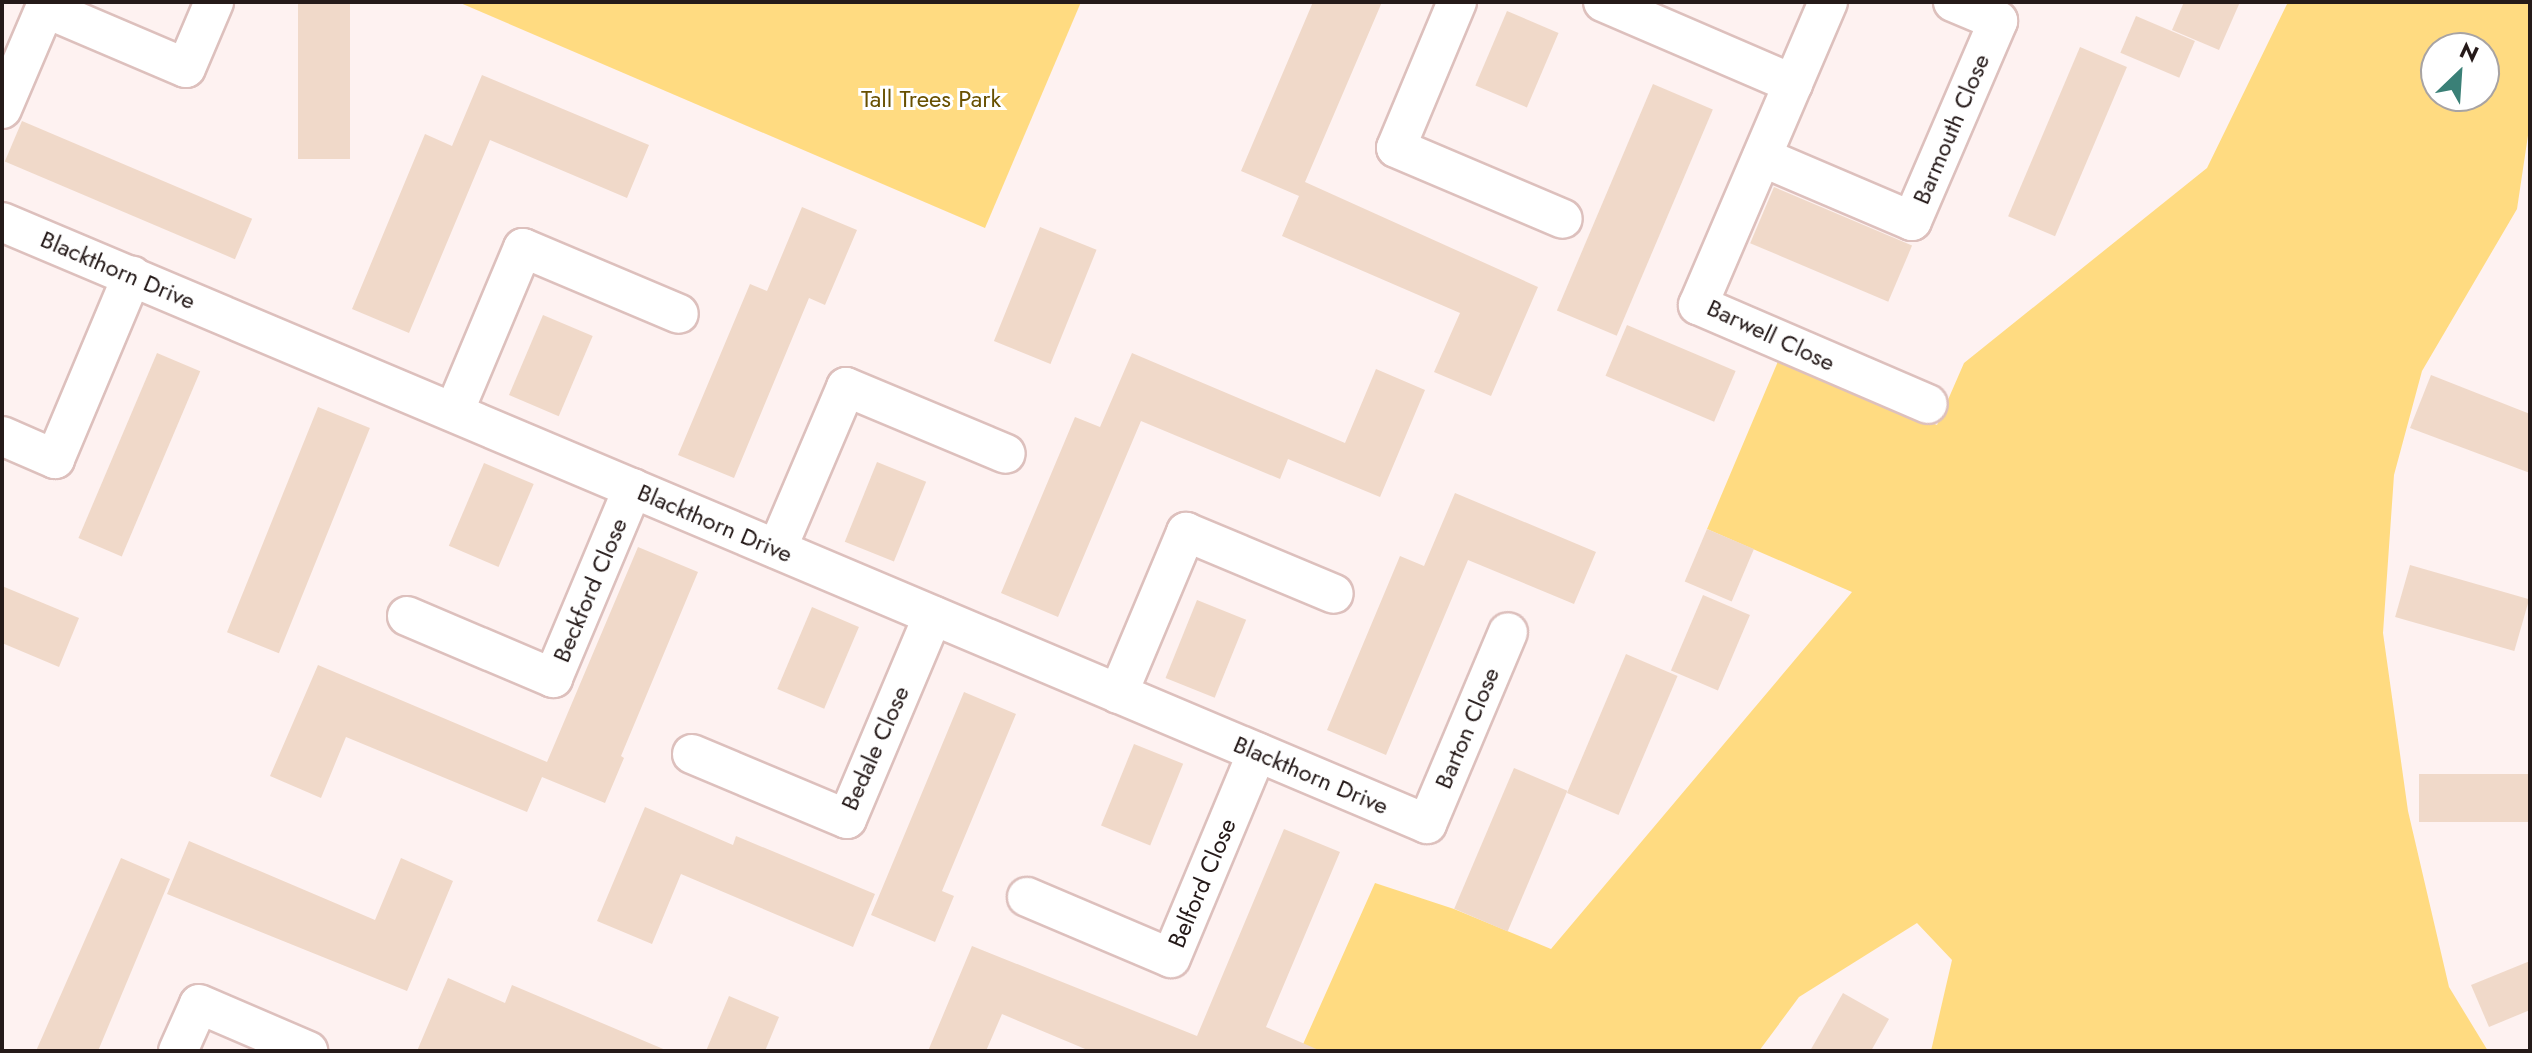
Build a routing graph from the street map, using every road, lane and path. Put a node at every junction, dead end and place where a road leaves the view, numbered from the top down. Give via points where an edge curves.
1 (214, 2) edge
2 (1457, 2) edge
3 (1603, 2) edge
4 (1828, 2) edge
5 (1953, 2) edge
6 (1793, 84) junction
7 (2, 109) edge
8 (1762, 157) junction
9 (1563, 219) dead end
10 (2, 222) edge
11 (132, 276) junction
12 (679, 314) dead end
13 (1928, 404) dead end
14 (454, 412) junction
15 (2, 436) edge
16 (1006, 454) dead end
17 (633, 488) junction
18 (777, 549) junction
19 (1334, 594) dead end
20 (933, 615) junction
21 (407, 616) dead end
22 (1508, 632) dead end
23 (1118, 694) junction
24 (1257, 752) junction
25 (692, 754) dead end
26 (1427, 824) joint
27 (1027, 897) dead end
28 (178, 1051) edge
29 (308, 1051) edge

1 - 7 street via 186,68 45,8
2 - 9 street via 1396,148
3 - 6 street
4 - 6 street
5 - 8 street, Barmouth Close via 1998,21 1912,221
6 - 8 street, Barwell Close
8 - 13 street, Barwell Close via 1698,305
10 - 11 street, Blackthorn Drive
11 - 14 street, Blackthorn Drive
11 - 15 street via 55,459
12 - 14 street via 523,248
14 - 17 street, Blackthorn Drive
16 - 18 street via 846,387
17 - 18 street, Blackthorn Drive
17 - 21 street, Beckford Close via 553,678
18 - 20 street, Blackthorn Drive
19 - 23 street via 1186,532
20 - 23 street, Blackthorn Drive
20 - 25 street, Bedale Close via 847,819
22 - 26 street, Barton Close
23 - 24 street, Blackthorn Drive
24 - 26 street, Blackthorn Drive
24 - 27 street, Belford Close via 1171,958
28 - 29 street via 199,1004

